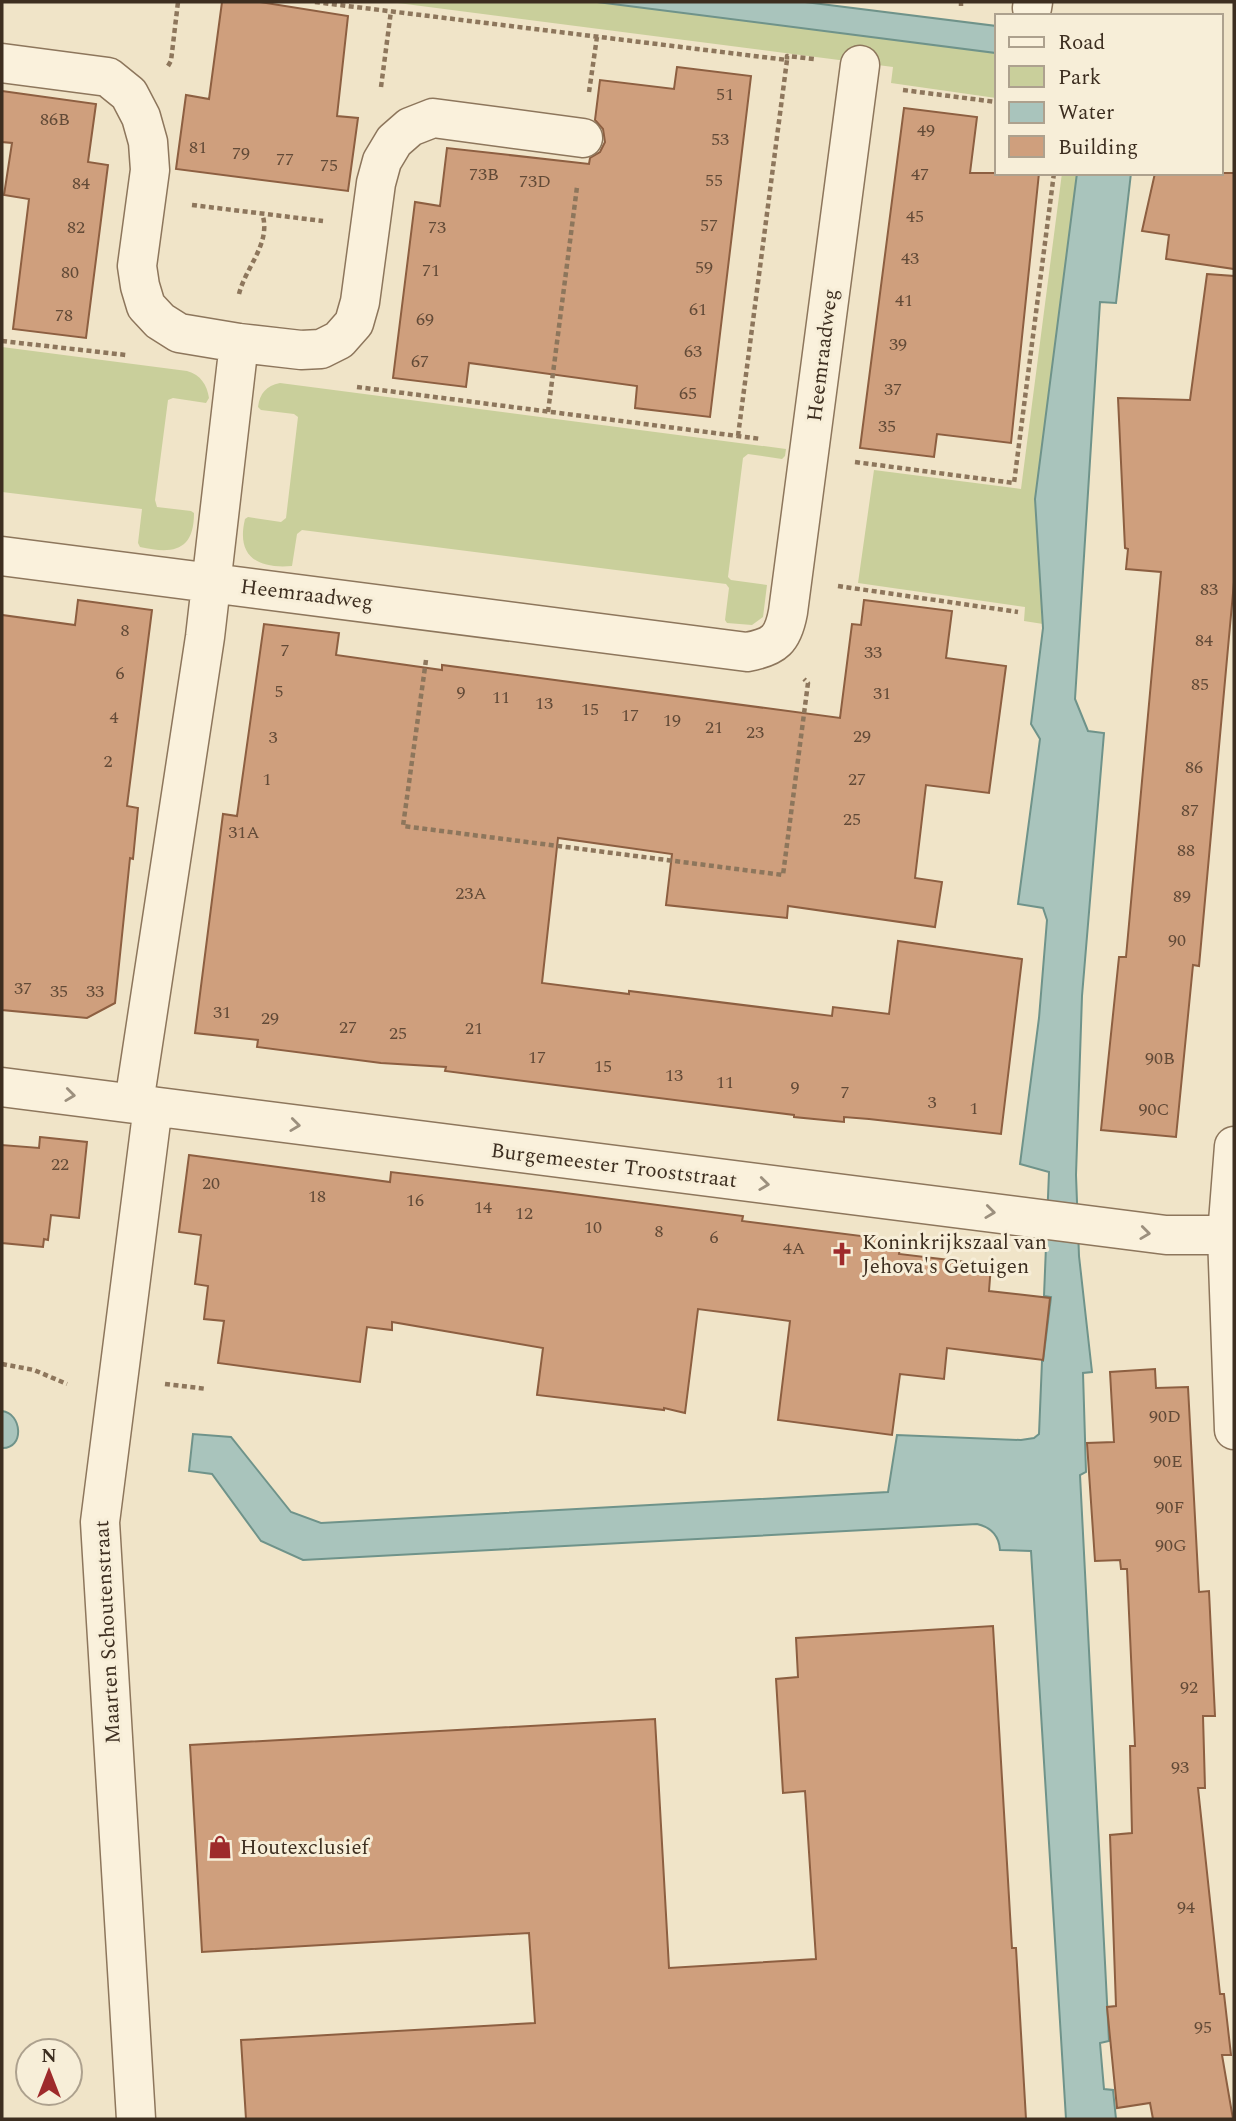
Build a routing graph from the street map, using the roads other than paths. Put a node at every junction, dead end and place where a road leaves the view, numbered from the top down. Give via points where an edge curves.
1 (2, 63) edge
2 (858, 75) road end
3 (583, 138) road end
4 (239, 343) junction
5 (2, 556) edge
6 (211, 583) junction
7 (2, 1087) edge
8 (144, 1105) junction
9 (1234, 1146) edge
10 (1227, 1235) junction
11 (1234, 1430) edge
12 (136, 2119) edge

1 - 4 street via 108,77 129,94 148,142 150,170 137,266 146,306 179,332
2 - 6 street, Heemraadweg via 792,580 785,627 776,642 747,652
3 - 4 street via 433,118 410,127 382,161 354,323 339,340 321,349
4 - 6 street, Heemraadweg
5 - 6 street, Heemraadweg
6 - 8 street, Heemraadweg
7 -> 8 street, Burgemeester Trooststraat
8 -> 10 street, Burgemeester Trooststraat via 1166,1235
8 - 12 street, Maarten Schoutenstraat via 116,1405 100,1522
9 - 10 street
10 - 11 street

